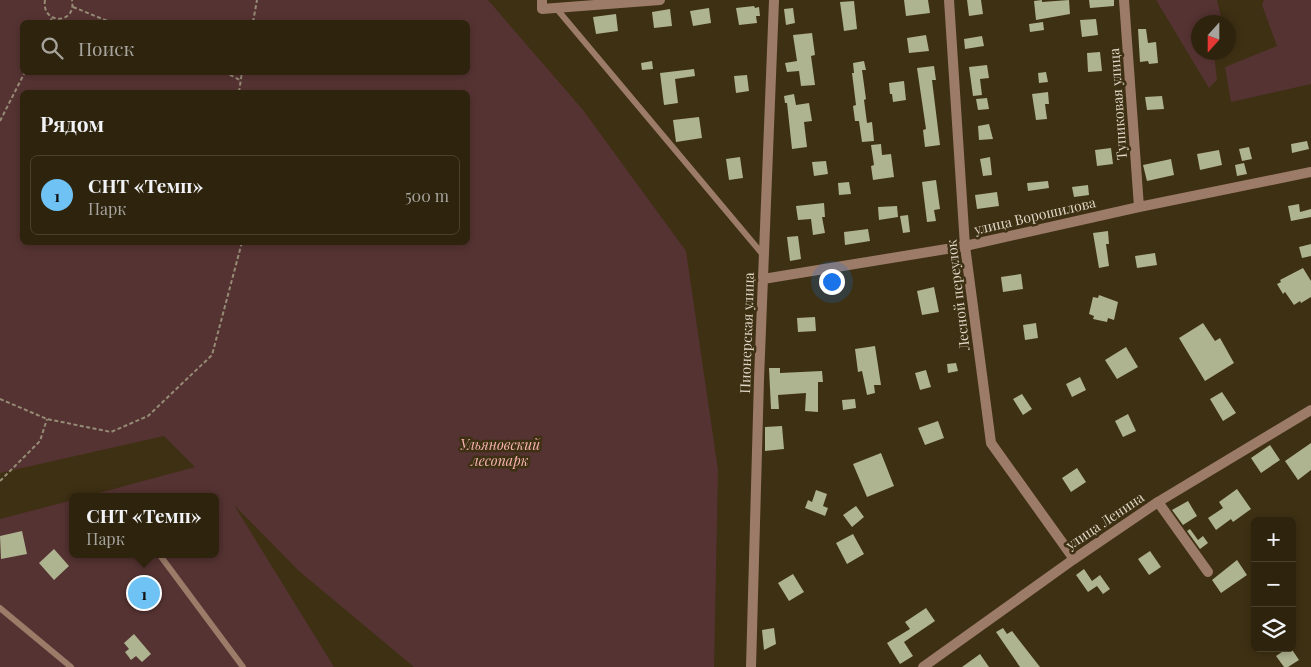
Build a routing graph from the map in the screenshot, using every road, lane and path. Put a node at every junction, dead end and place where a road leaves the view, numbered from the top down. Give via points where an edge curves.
1 (45, 0) edge
2 (72, 0) edge
3 (257, 0) edge
4 (660, 0) edge
5 (774, 0) edge
6 (949, 0) edge
7 (1124, 0) edge
8 (542, 5) edge
9 (73, 6) junction
10 (556, 8) junction
11 (52, 18) joint
12 (105, 20) edge
13 (253, 20) edge
14 (23, 75) edge
15 (230, 75) edge
16 (242, 75) edge
17 (241, 80) junction
18 (239, 90) edge
19 (0, 121) edge
20 (1311, 172) edge
21 (1139, 207) junction
22 (241, 245) edge
23 (965, 246) junction
24 (764, 256) junction
25 (763, 279) junction
26 (0, 399) edge
27 (1311, 410) edge
28 (47, 419) junction
29 (0, 481) edge
30 (1158, 502) junction
31 (161, 558) edge
32 (1074, 559) junction
33 (1208, 572) dead end
34 (0, 608) edge
35 (71, 667) edge
36 (243, 667) edge
37 (752, 667) edge
38 (923, 667) edge

1 - 11 path via 46,11
2 - 9 path
3 - 13 path
4 - 10 street
5 - 24 street, Пионерская улица
6 - 23 street, Лесной переулок
7 - 21 street, Тупиковая улица
8 - 10 street
9 - 11 path via 66,18
9 - 12 path
10 - 24 lane
14 - 19 path
15 - 17 path
16 - 17 path
17 - 18 path
20 - 21 street, улица Ворошилова
21 - 23 street, улица Ворошилова
22 - 28 path via 212,355 148,416 110,432
23 - 25 street, улица Ворошилова
23 - 32 street, Лесной переулок via 991,443
24 - 25 street, Пионерская улица
25 - 37 street, Пионерская улица
26 - 28 path
27 - 30 street, улица Ленина
28 - 29 path via 40,441
30 - 32 street, улица Ленина
30 - 33 street
31 - 36 lane
32 - 38 street, улица Ленина
34 - 35 lane

